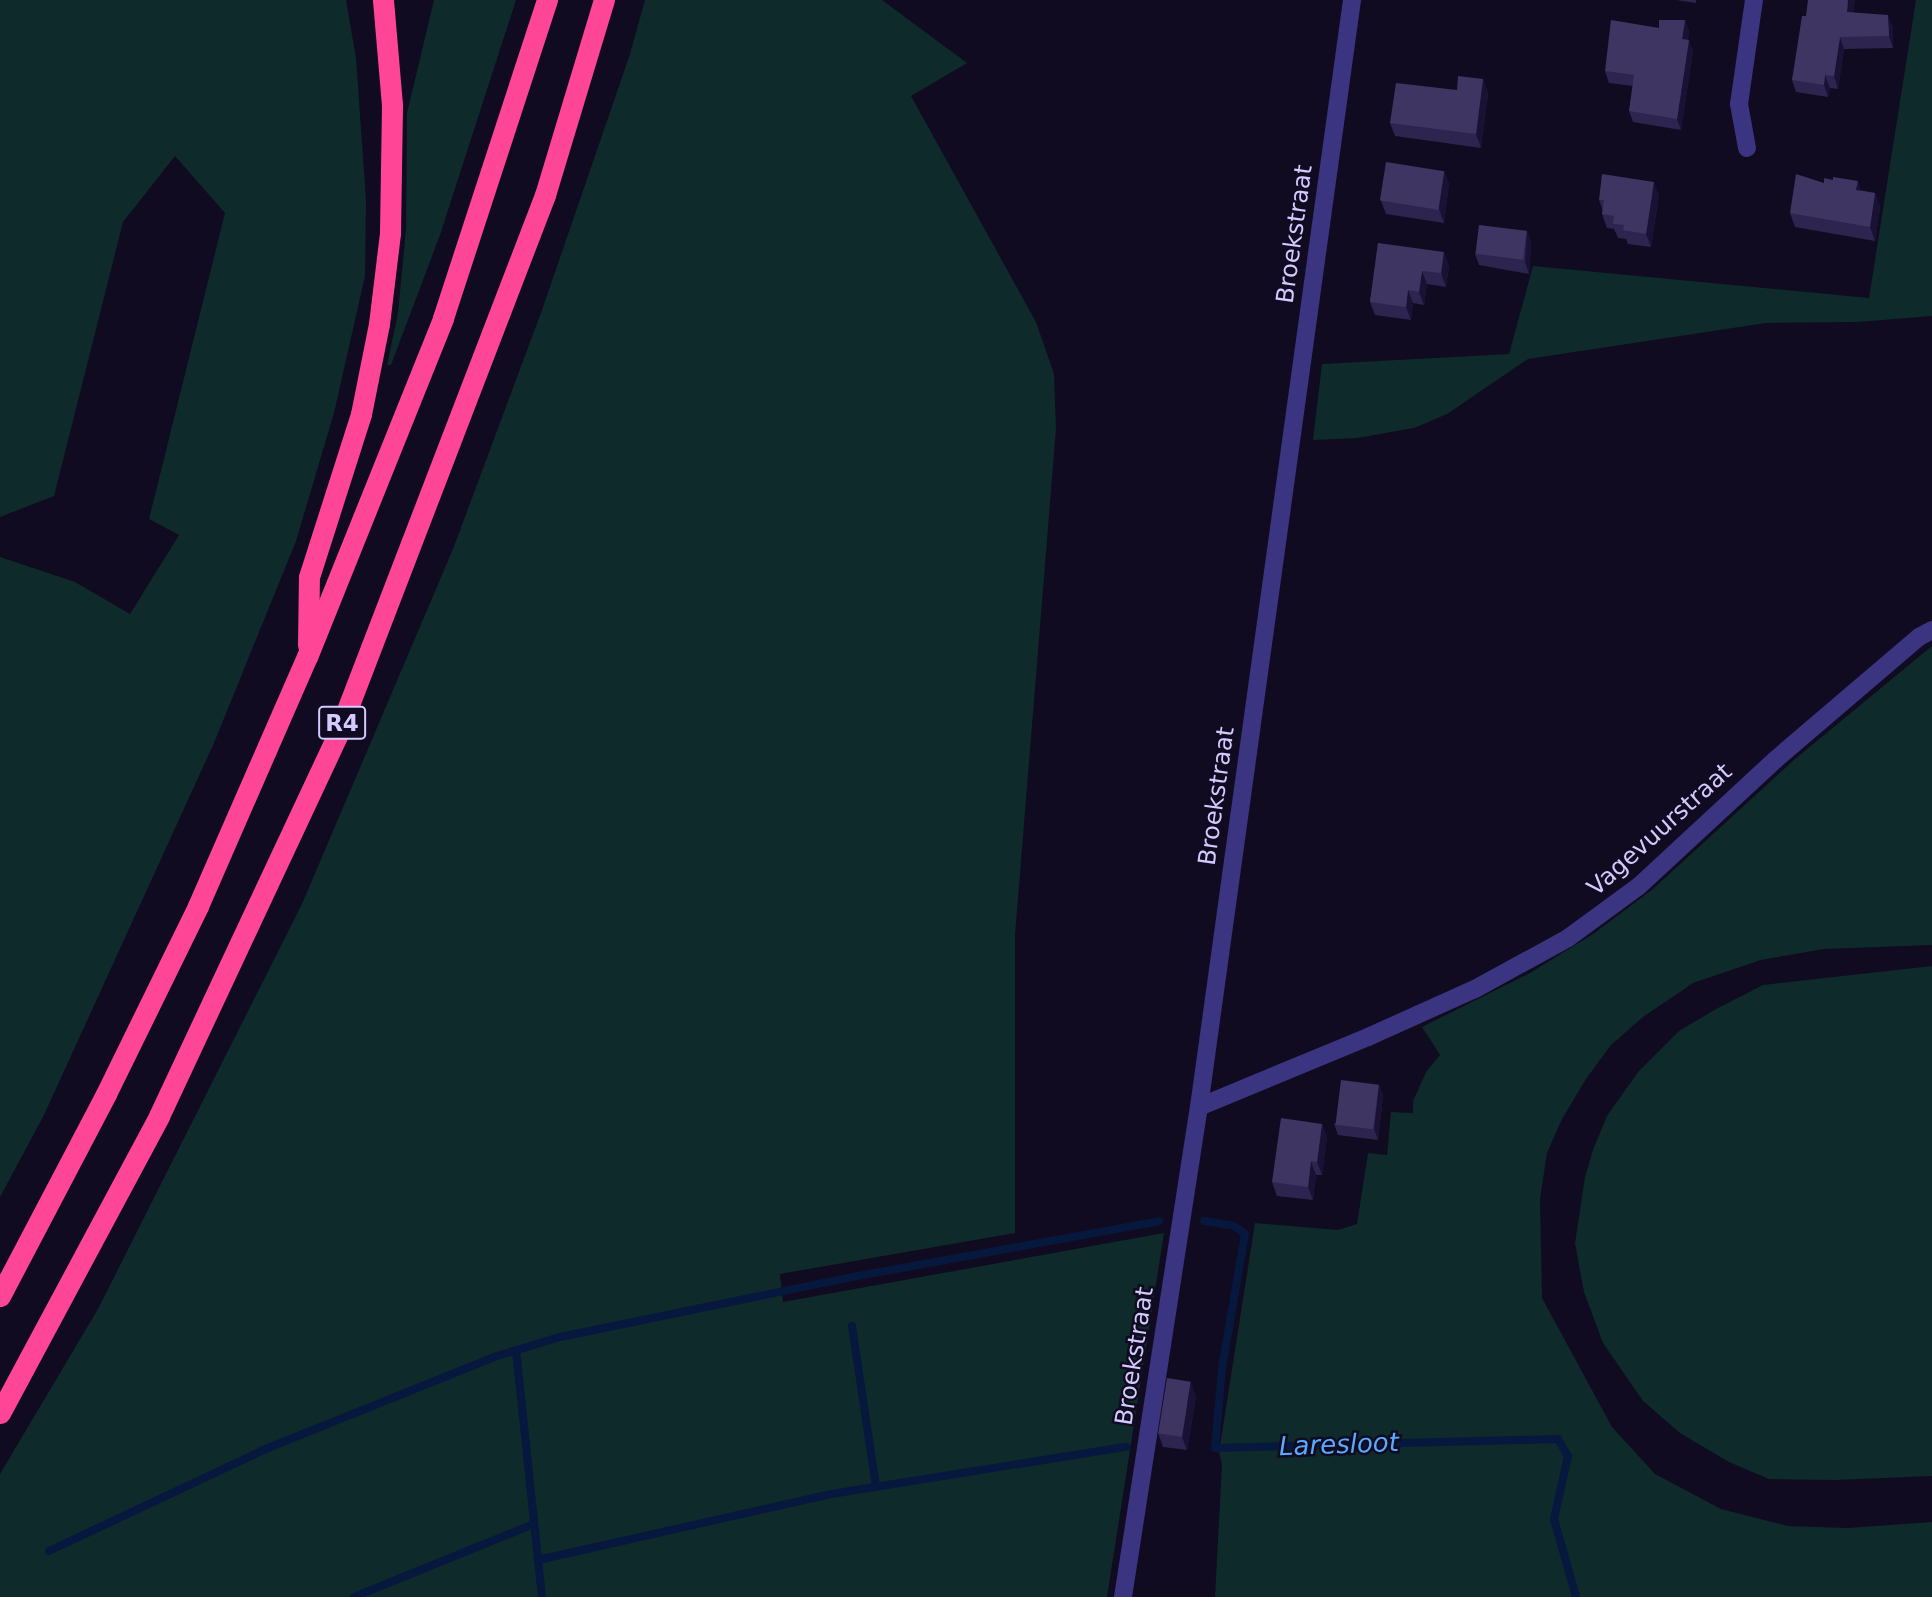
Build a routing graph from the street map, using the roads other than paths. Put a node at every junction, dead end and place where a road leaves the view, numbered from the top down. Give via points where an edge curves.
1 (383, 0) edge
2 (547, 0) edge
3 (604, 0) edge
4 (1352, 0) edge
5 (1754, 0) edge
6 (1747, 148) dead end
7 (1932, 630) edge
8 (307, 657) junction
9 (1199, 1107) junction
10 (0, 1296) edge
11 (0, 1413) edge
12 (1123, 1597) edge

1 - 8 highway via 392,105 390,233 379,324 361,414 309,577
2 - 8 highway, R4 via 443,318
3 - 11 highway, R4 via 545,195 337,736 159,1116
4 - 9 street, Broekstraat
5 - 6 street via 1739,104
7 - 9 street, Vagevuurstraat via 1775,760 1639,887 1568,938 1475,989
8 - 10 highway, R4 via 198,906
9 - 12 street, Broekstraat

